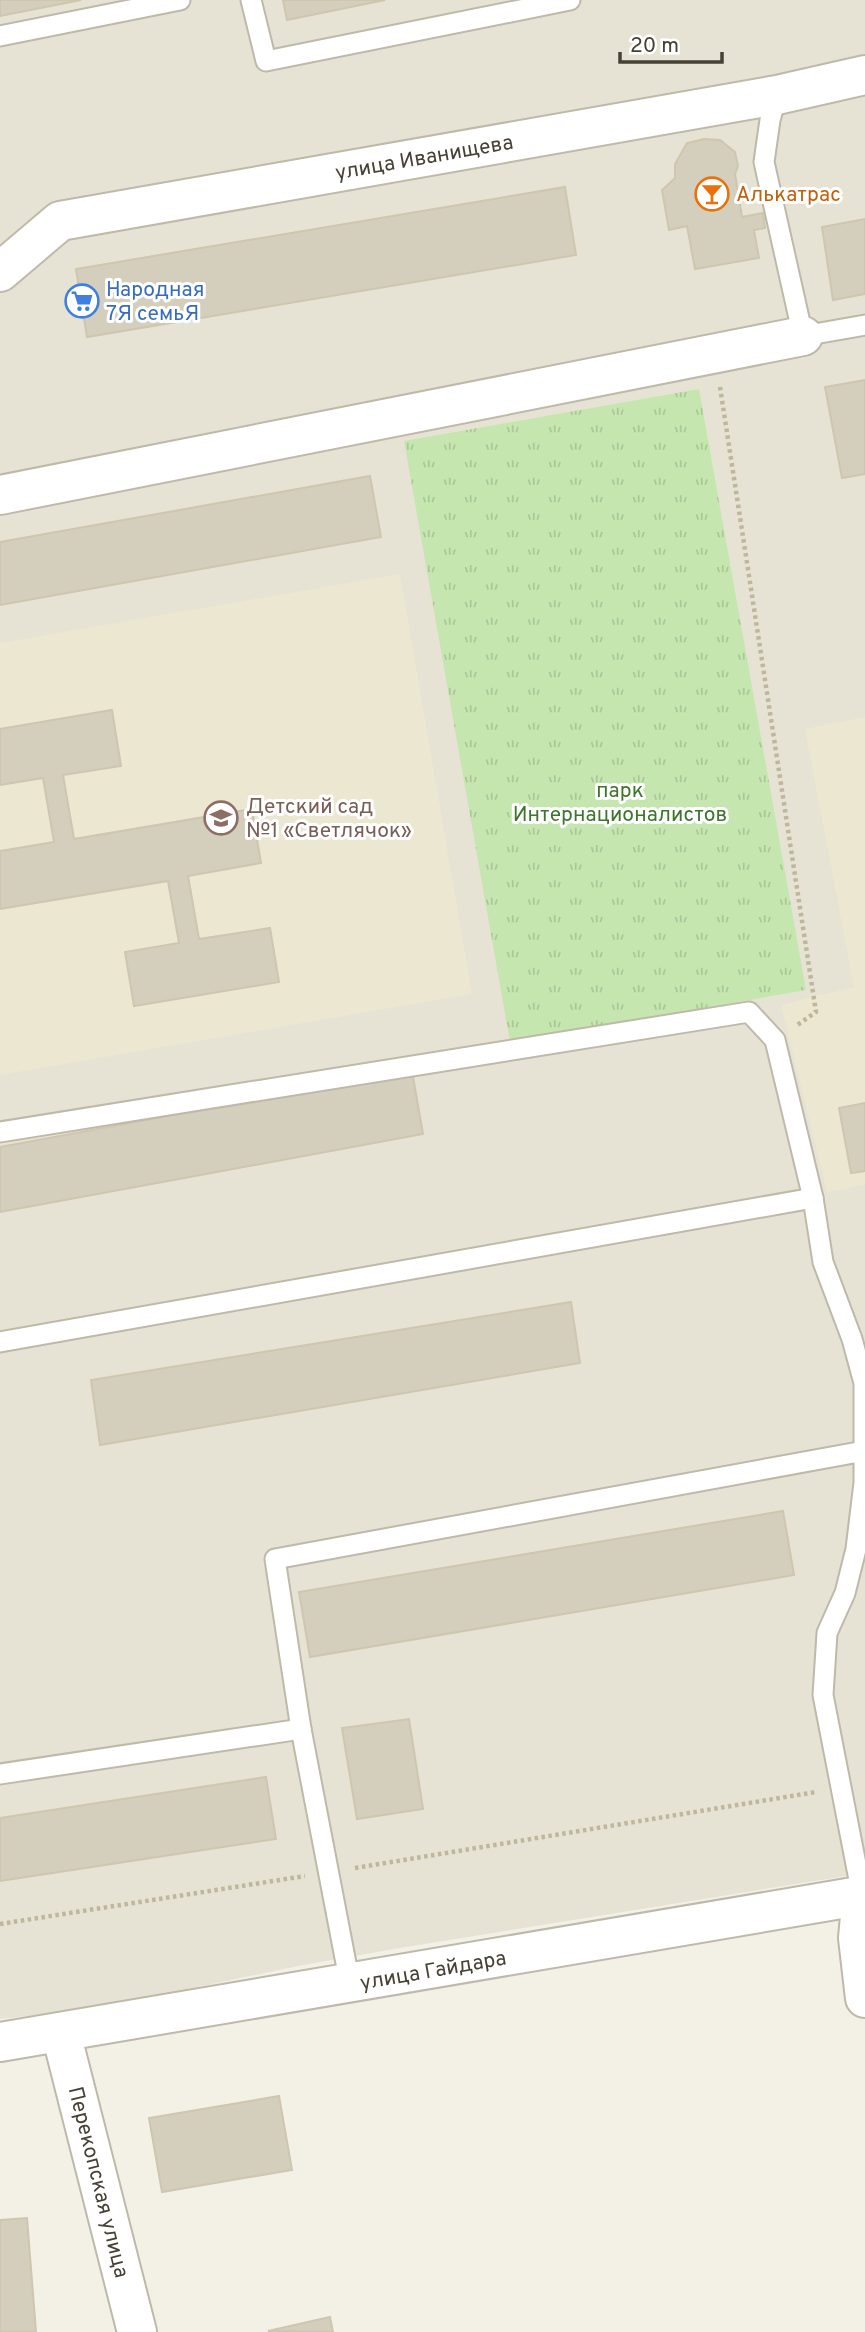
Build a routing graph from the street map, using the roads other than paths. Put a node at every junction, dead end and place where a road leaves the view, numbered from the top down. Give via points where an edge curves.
1 (180, 0) edge
2 (251, 0) edge
3 (570, 0) edge
4 (0, 36) edge
5 (865, 75) edge
6 (777, 95) junction
7 (0, 272) edge
8 (865, 325) edge
9 (803, 336) junction
10 (0, 495) edge
11 (0, 1132) edge
12 (813, 1198) junction
13 (0, 1342) edge
14 (864, 1451) edge
15 (301, 1729) junction
16 (0, 1774) edge
17 (864, 1895) edge
18 (350, 1984) junction
19 (865, 1998) edge
20 (61, 2033) junction
21 (0, 2042) edge
22 (137, 2332) edge

1 - 4 lane
2 - 3 lane via 266,61
5 - 6 street, улица Иванищева
6 - 7 street, улица Иванищева via 60,221
6 - 9 lane via 764,162
8 - 9 lane
9 - 10 street
11 - 12 lane via 749,1012 775,1040
12 - 13 lane
12 - 14 lane via 823,1262 864,1383
14 - 15 lane via 275,1559
14 - 17 lane via 856,1549 845,1593 827,1633 823,1695
15 - 16 lane
15 - 18 lane
17 - 18 street, улица Гайдара
17 - 19 street via 858,1937
18 - 20 street, улица Гайдара
20 - 21 street, улица Гайдара
20 - 22 street, Перекопская улица

